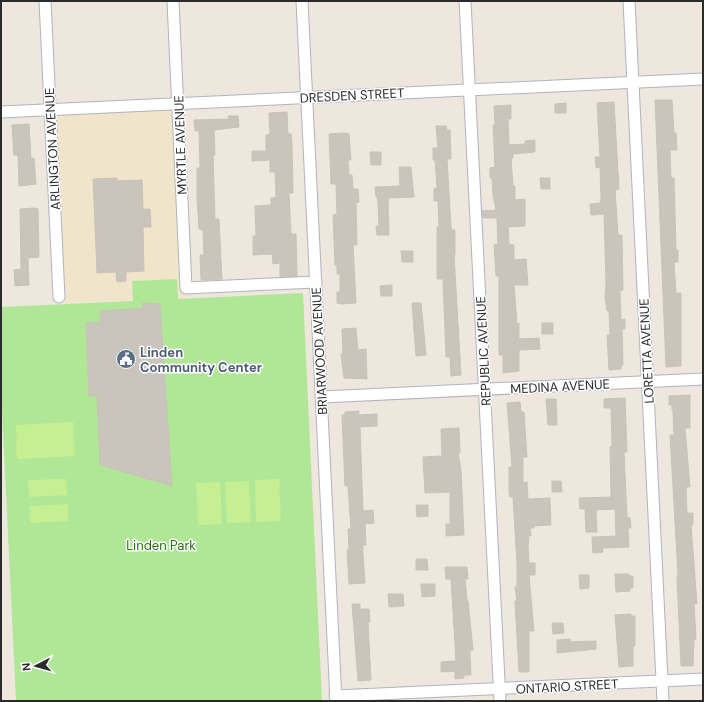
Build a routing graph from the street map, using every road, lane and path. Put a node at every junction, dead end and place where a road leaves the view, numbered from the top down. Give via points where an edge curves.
1 (45, 1) edge
2 (174, 1) edge
3 (302, 1) edge
4 (465, 1) edge
5 (629, 1) edge
6 (703, 79) edge
7 (632, 82) junction
8 (470, 90) junction
9 (307, 97) junction
10 (178, 104) junction
11 (50, 110) junction
12 (1, 112) edge
13 (316, 282) junction
14 (59, 297) dead end
15 (703, 379) edge
16 (647, 382) junction
17 (485, 390) junction
18 (322, 397) junction
19 (703, 679) edge
20 (662, 681) junction
21 (500, 696) edge
22 (336, 699) edge
23 (663, 701) edge

1 - 11 street, ARLINGTON AVENUE
2 - 10 street, MYRTLE AVENUE
3 - 9 street, BRIARWOOD AVENUE
4 - 8 street, REPUBLIC AVENUE
5 - 7 street, LORETTA AVENUE
6 - 7 street, DRESDEN STREET
7 - 8 street, DRESDEN STREET
7 - 16 street, LORETTA AVENUE
8 - 9 street, DRESDEN STREET
8 - 17 street, REPUBLIC AVENUE
9 - 10 street, DRESDEN STREET
9 - 13 street, BRIARWOOD AVENUE
10 - 11 street, DRESDEN STREET
10 - 13 street, MYRTLE AVENUE via 186,288
11 - 12 street, DRESDEN STREET
11 - 14 street, ARLINGTON AVENUE
13 - 18 street, BRIARWOOD AVENUE
15 - 16 street, MEDINA AVENUE
16 - 17 street, MEDINA AVENUE
16 - 20 street, LORETTA AVENUE
17 - 18 street, MEDINA AVENUE
17 - 21 street, REPUBLIC AVENUE
18 - 22 street, BRIARWOOD AVENUE
19 - 20 street, ONTARIO STREET
20 - 21 street, ONTARIO STREET
20 - 23 street, LORETTA AVENUE
21 - 22 street, ONTARIO STREET

